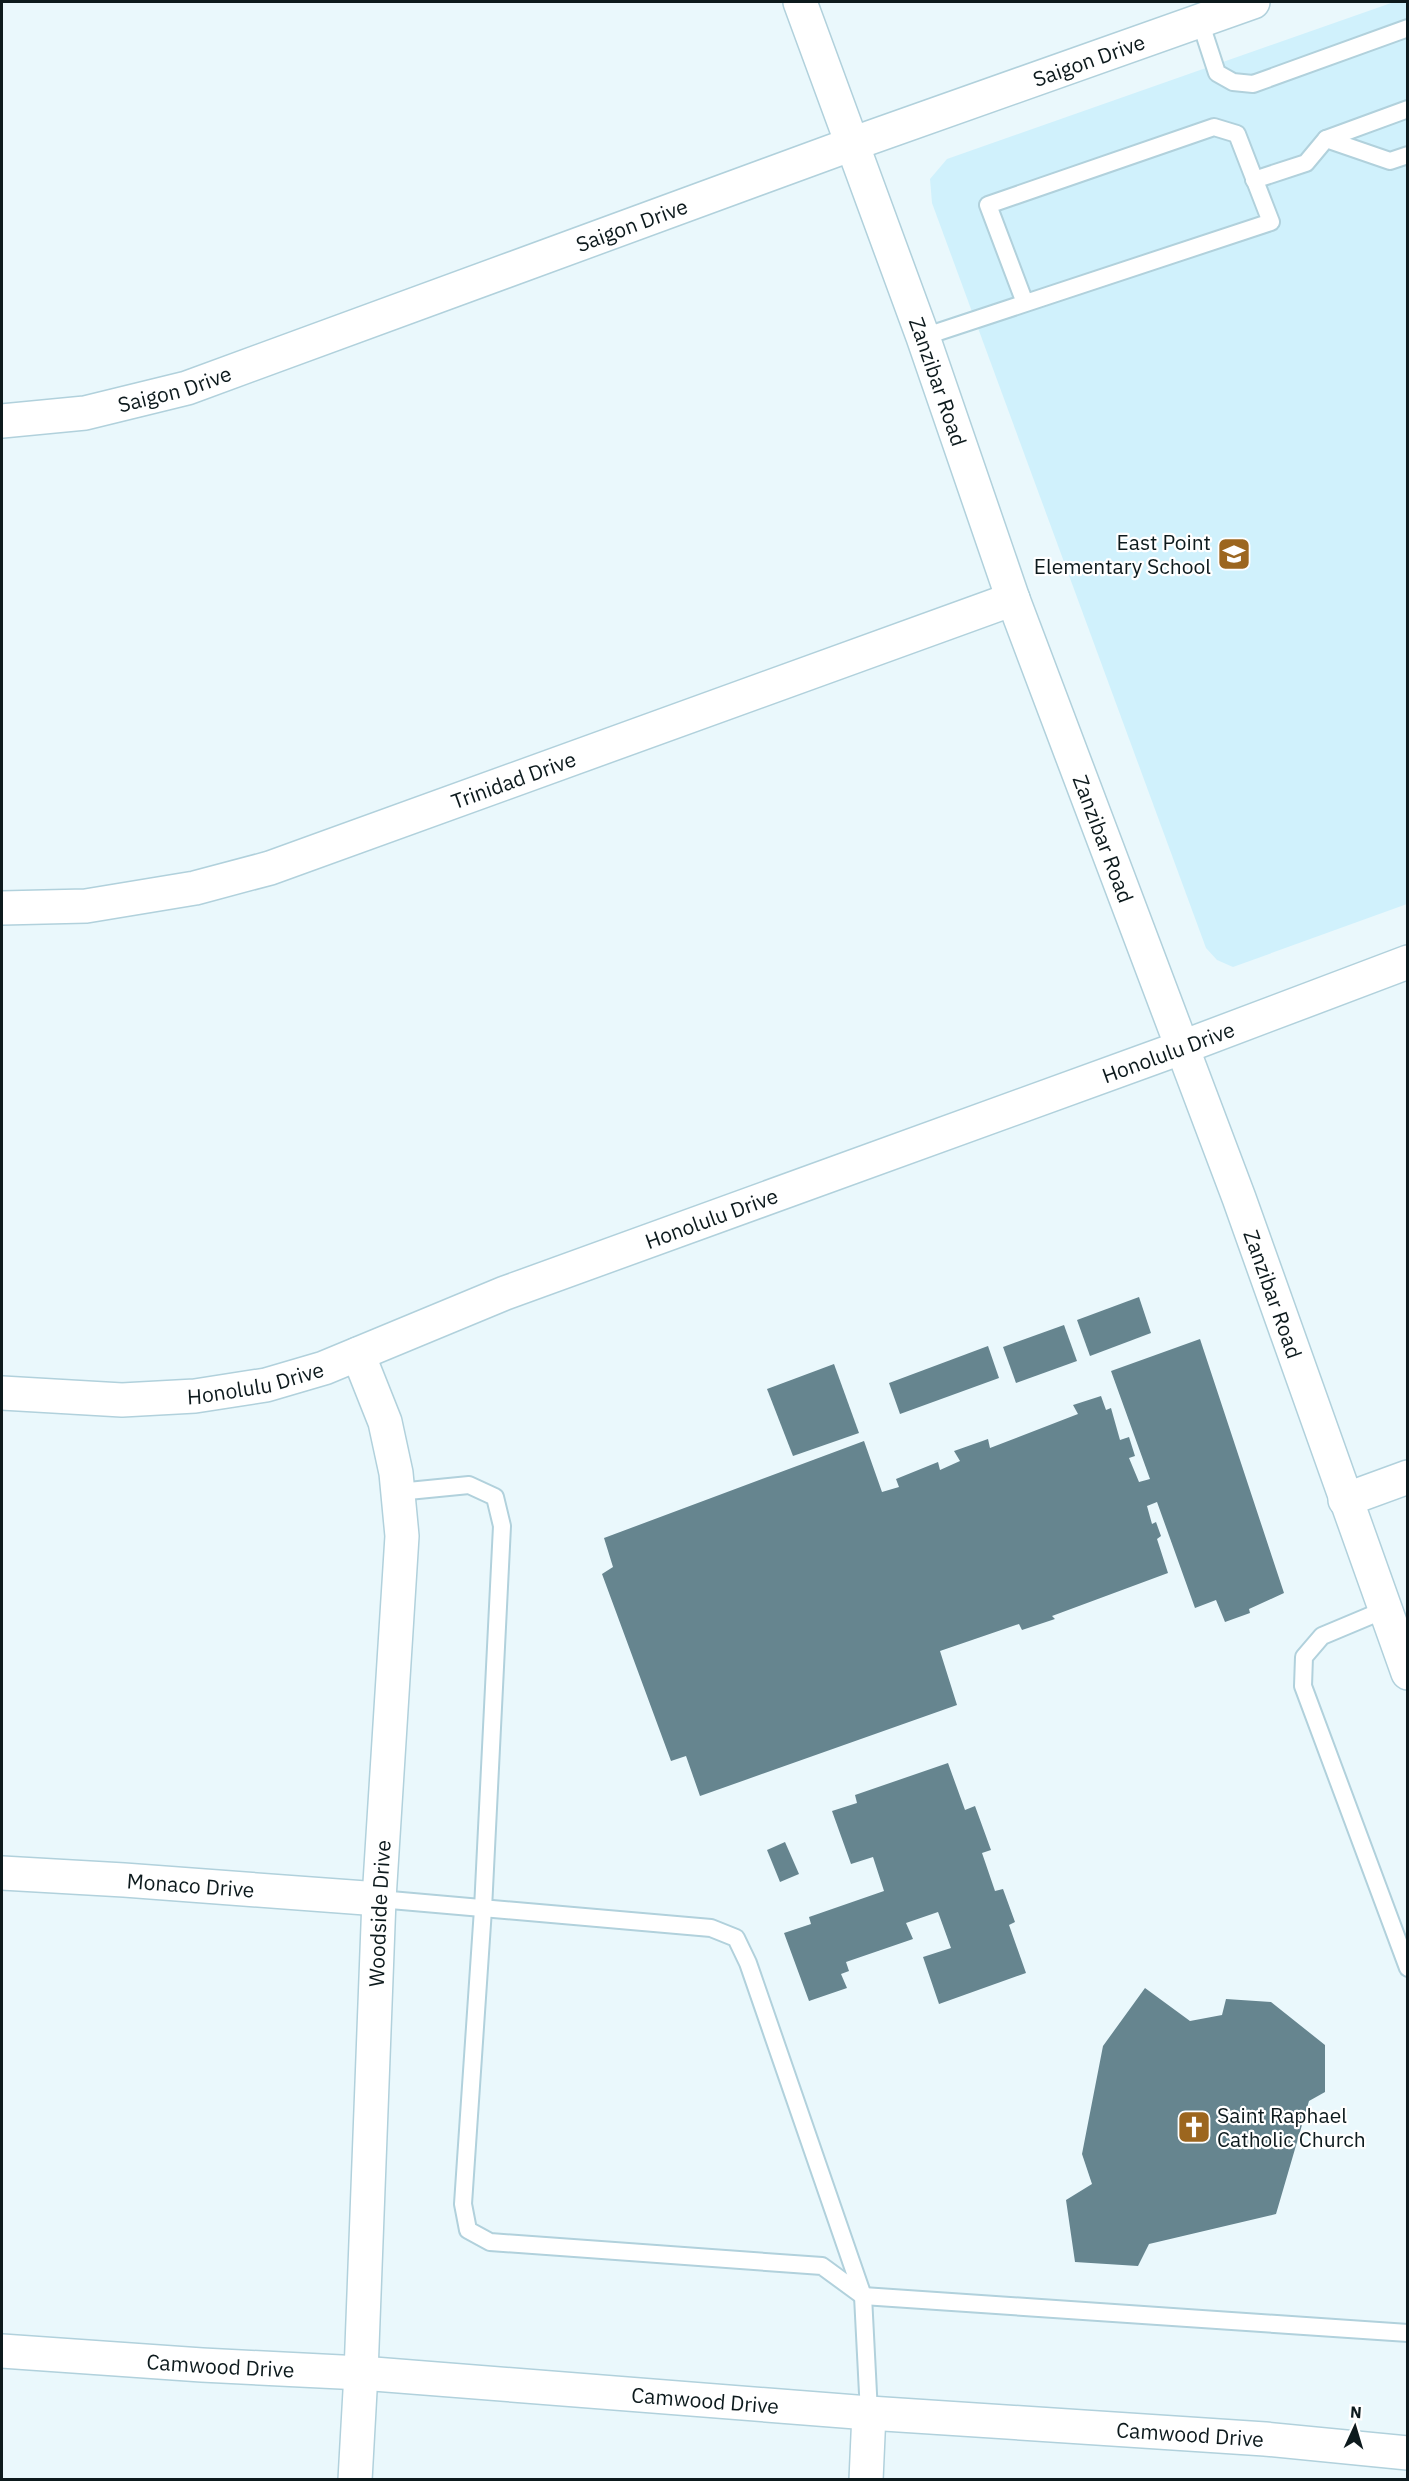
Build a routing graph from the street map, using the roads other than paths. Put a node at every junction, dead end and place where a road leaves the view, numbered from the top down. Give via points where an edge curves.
1 (800, 2) edge
2 (1253, 2) edge
3 (1200, 21) junction
4 (1407, 28) edge
5 (1407, 109) edge
6 (1326, 139) junction
7 (852, 144) junction
8 (1407, 155) edge
9 (1254, 180) junction
10 (1025, 303) junction
11 (923, 337) junction
12 (2, 421) edge
13 (1013, 599) junction
14 (2, 908) edge
15 (1407, 962) edge
16 (1183, 1047) junction
17 (358, 1354) junction
18 (2, 1393) edge
19 (1407, 1477) edge
20 (398, 1492) junction
21 (1345, 1500) junction
22 (1384, 1610) junction
23 (1407, 1673) edge
24 (2, 1873) edge
25 (379, 1899) junction
26 (483, 1909) junction
27 (1407, 1968) edge
28 (863, 2296) junction
29 (1407, 2333) edge
30 (2, 2351) edge
31 (361, 2373) junction
32 (869, 2413) junction
33 (1407, 2453) edge
34 (355, 2480) edge
35 (866, 2480) edge

1 - 7 street, Zanzibar Road
2 - 3 street, Saigon Drive
3 - 4 lane via 1216,73 1233,82 1253,84
3 - 7 street, Saigon Drive
5 - 6 lane
6 - 8 lane via 1390,161
6 - 9 lane via 1306,163
7 - 11 street, Zanzibar Road
7 - 12 street, Saigon Drive via 187,388 85,413
9 - 10 lane via 1271,222
9 - 10 lane via 1237,134 1214,127 988,205
10 - 11 lane
11 - 13 street, Zanzibar Road
13 - 14 street, Trinidad Drive via 270,868 195,888 86,906
13 - 16 street, Zanzibar Road
15 - 16 street, Honolulu Drive
16 - 17 street, Honolulu Drive via 505,1293
16 - 21 street, Zanzibar Road
17 - 18 street, Honolulu Drive via 266,1385 195,1396 123,1400
17 - 20 street, Woodside Drive via 385,1422
19 - 21 street
20 - 25 street, Woodside Drive via 402,1536
20 - 26 lane via 469,1485 495,1497 502,1526
21 - 22 street, Zanzibar Road
22 - 23 street, Zanzibar Road
22 - 27 lane via 1322,1636 1304,1657 1303,1686
24 - 25 street, Monaco Drive
25 - 26 lane
25 - 31 street, Woodside Drive
26 - 28 lane via 711,1928 736,1938
26 - 28 lane via 463,2204 468,2230 490,2242 822,2266
28 - 29 lane
28 - 32 lane
30 - 31 street, Camwood Drive
31 - 32 street, Camwood Drive
31 - 34 street, Woodside Drive
32 - 33 street, Camwood Drive via 1264,2439
32 - 35 street

